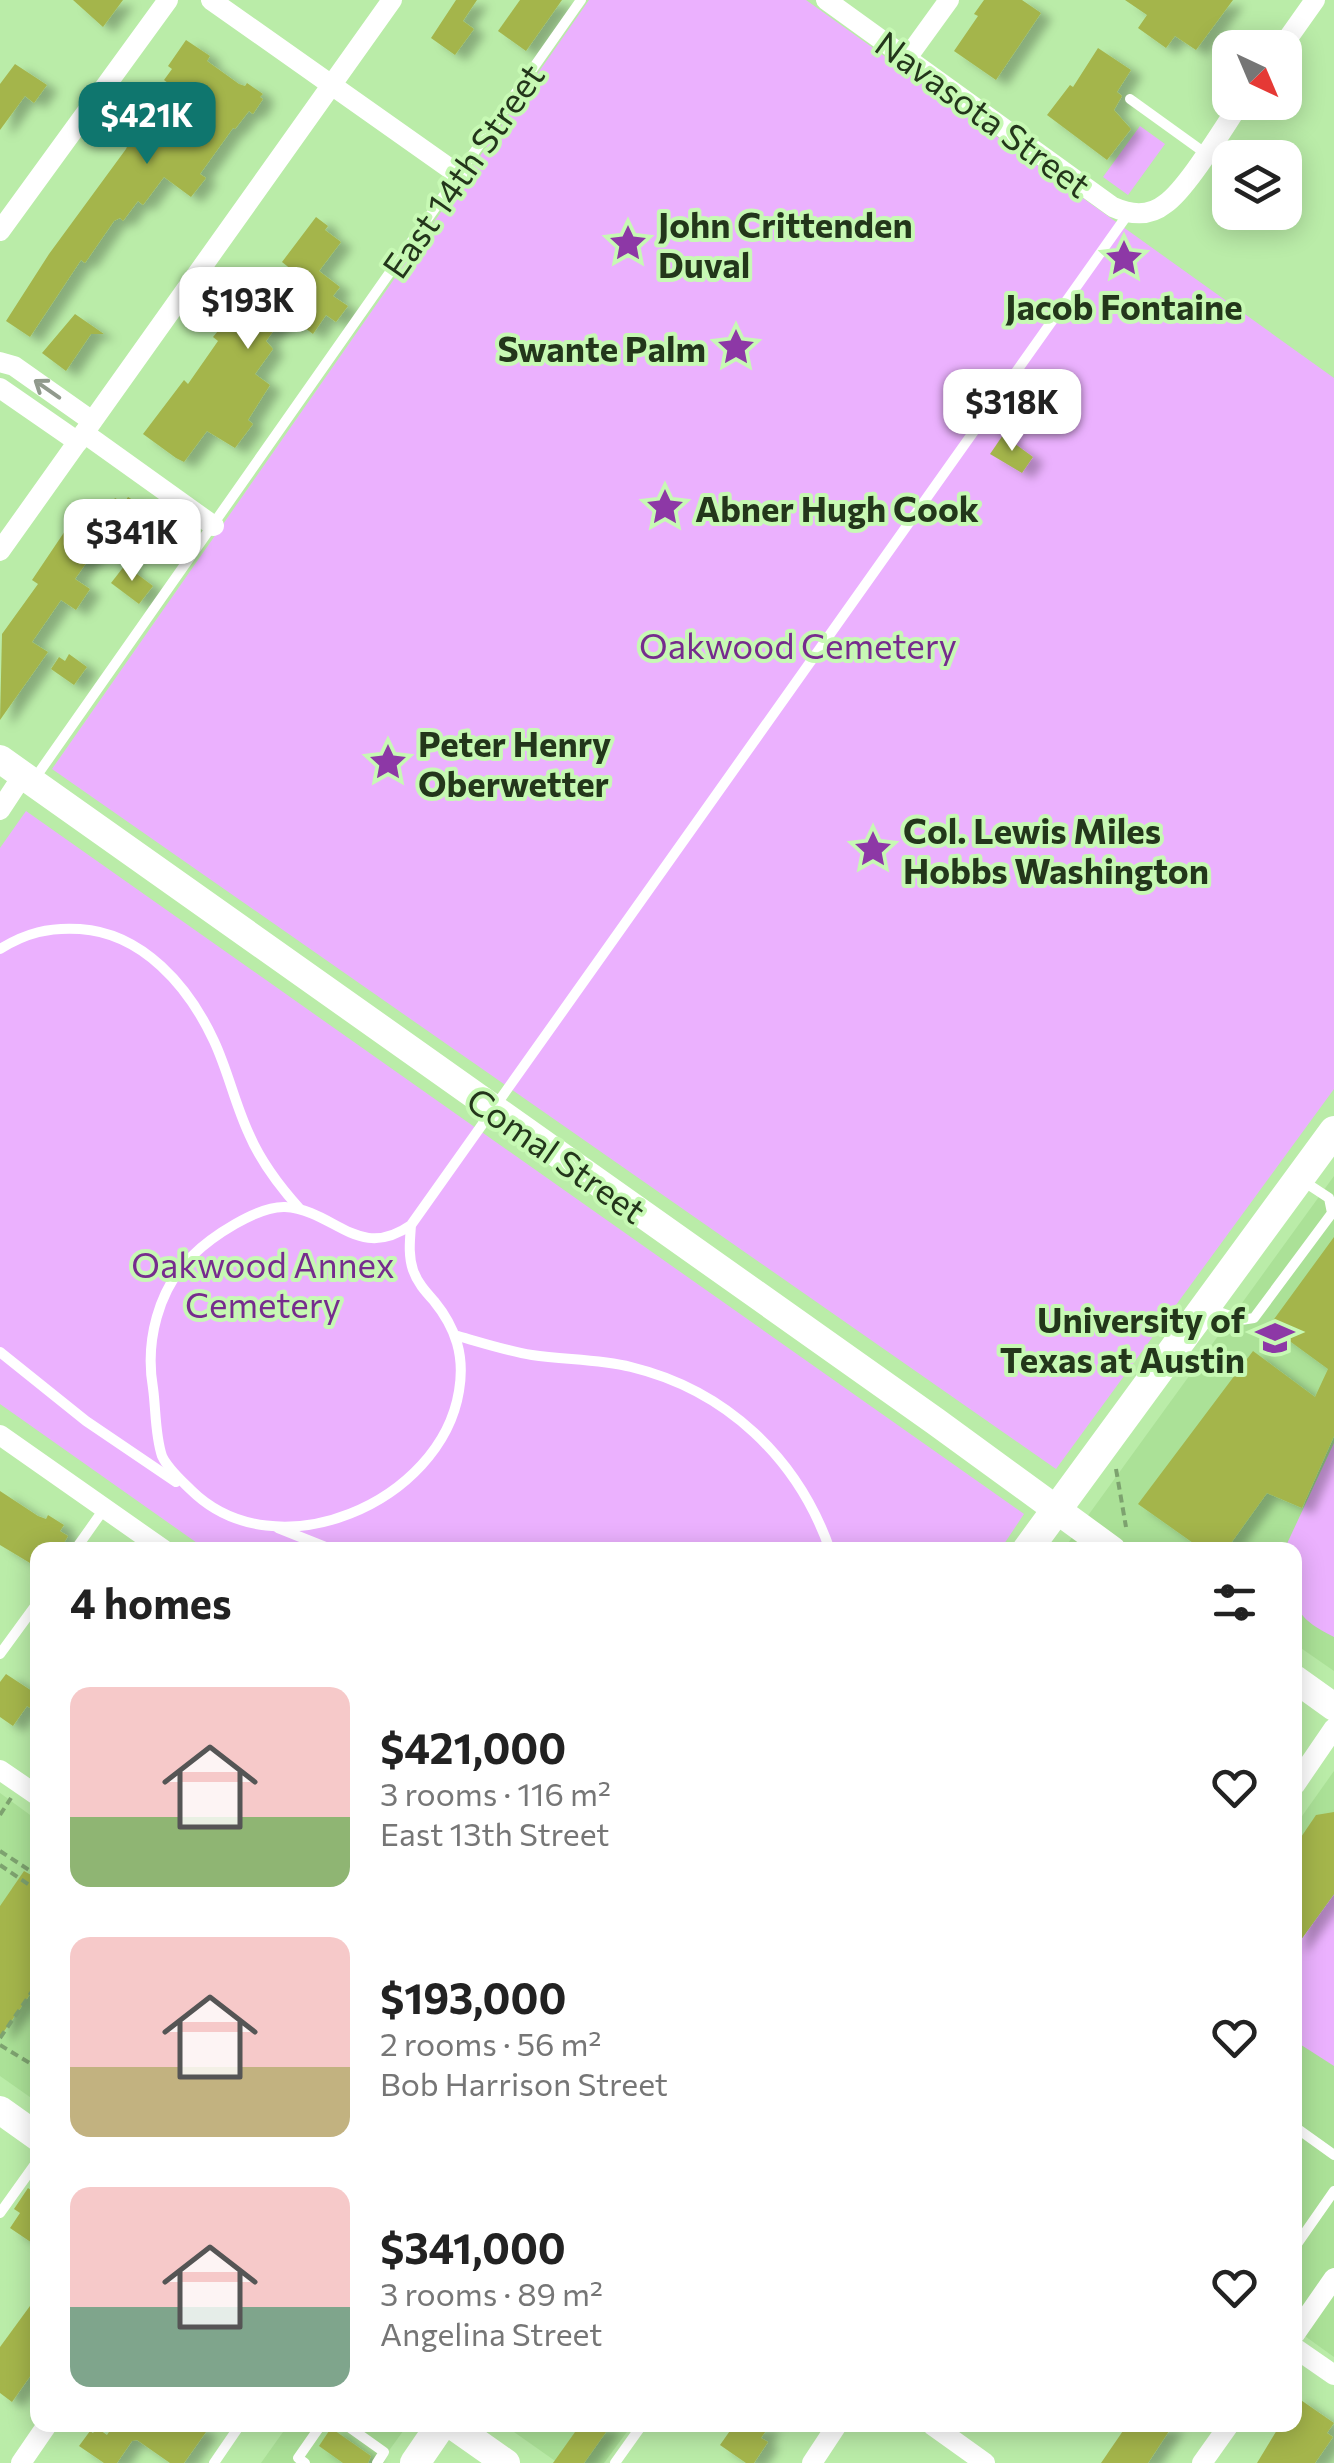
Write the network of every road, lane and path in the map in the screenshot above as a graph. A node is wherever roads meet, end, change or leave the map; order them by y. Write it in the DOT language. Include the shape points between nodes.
graph roads {
  1 [pos="168,0"];
  2 [pos="210,0"];
  3 [pos="392,0"];
  4 [pos="581,0"];
  5 [pos="826,0"];
  6 [pos="949,0"];
  7 [pos="1315,0"];
  8 [pos="1294,30"];
  9 [pos="907,58"];
  10 [pos="331,86"];
  11 [pos="1130,99"];
  12 [pos="1228,120"];
  13 [pos="1205,153"];
  14 [pos="459,175"];
  15 [pos="1137,214"];
  16 [pos="0,232"];
  17 [pos="0,362"];
  18 [pos="0,388"];
  19 [pos="85,432"];
  20 [pos="214,526"];
  21 [pos="0,552"];
  22 [pos="18,772"];
  23 [pos="0,810"];
  24 [pos="0,949"];
  25 [pos="494,1109"];
  26 [pos="1334,1132"];
  27 [pos="1299,1179"];
  28 [pos="301,1210"];
  29 [pos="411,1224"];
  30 [pos="1204,1306"];
  31 [pos="458,1336"];
  32 [pos="0,1352"];
  33 [pos="1225,1355"];
  34 [pos="1234,1357"];
  35 [pos="0,1435"];
  36 [pos="1116,1469"];
  37 [pos="198,1497"];
  38 [pos="105,1508"];
  39 [pos="1054,1509"];
  40 [pos="270,1525"];
  41 [pos="1119,1539"];
  42 [pos="81,1542"];
  43 [pos="153,1542"];
  44 [pos="312,1542"];
  45 [pos="827,1542"];
  46 [pos="1032,1542"];
  47 [pos="30,1613"];
  48 [pos="0,1654"];
  49 [pos="1302,1684"];
  50 [pos="1334,1706"];
  51 [pos="1334,1728"];
  52 [pos="0,1770"];
  53 [pos="1302,1775"];
  54 [pos="30,1791"];
  55 [pos="11,1798"];
  56 [pos="0,1814"];
  57 [pos="0,1851"];
  58 [pos="0,1866"];
  59 [pos="30,1871"];
  60 [pos="30,1885"];
  61 [pos="30,1995"];
  62 [pos="0,2038"];
  63 [pos="0,2046"];
  64 [pos="30,2064"];
  65 [pos="0,2110"];
  66 [pos="30,2131"];
  67 [pos="1302,2133"];
  68 [pos="1334,2155"];
  69 [pos="30,2171"];
  70 [pos="1334,2191"];
  71 [pos="0,2213"];
  72 [pos="1302,2236"];
  73 [pos="1334,2278"];
  74 [pos="1302,2324"];
  75 [pos="1302,2353"];
  76 [pos="1334,2375"];
  77 [pos="42,2432"];
  78 [pos="235,2432"];
  79 [pos="317,2432"];
  80 [pos="356,2432"];
  81 [pos="436,2432"];
  82 [pos="462,2432"];
  83 [pos="637,2432"];
  84 [pos="833,2432"];
  85 [pos="942,2432"];
  86 [pos="1225,2432"];
  87 [pos="20,2463"];
  88 [pos="214,2463"];
  89 [pos="305,2463"];
  90 [pos="377,2463"];
  91 [pos="415,2463"];
  92 [pos="506,2463"];
  93 [pos="615,2463"];
  94 [pos="812,2463"];
  95 [pos="985,2463"];
  96 [pos="1202,2463"];
  1 -- 16 [label="street"];
  2 -- 10 [label="street"];
  3 -- 10 [label="street"];
  4 -- 14 [label="lane, East 14th Street"];
  5 -- 9 [label="street, Navasota Street"];
  6 -- 9 [label="street"];
  7 -- 8 [label="street"];
  9 -- 15 [label="street, Navasota Street" via="1114,207"];
  10 -- 14 [label="street"];
  10 -- 19 [label="street"];
  11 -- 13 [label="lane"];
  12 -- 13 [label="street"];
  13 -- 15 [label="street" via="1165,204"];
  14 -- 20 [label="lane, East 14th Street"];
  15 -- 25 [label="lane"];
  19 -- 17 [label="street, one-way" via="14,366"];
  18 -- 19 [label="street"];
  19 -- 20 [label="street"];
  19 -- 21 [label="street"];
  20 -- 22 [label="lane, East 14th Street"];
  22 -- 23 [label="street, East 14th Street"];
  22 -- 25 [label="street, Comal Street"];
  24 -- 28 [label="lane" via="41,930 98,930 149,956 192,1003 214,1041 250,1138"];
  25 -- 29 [label="lane"];
  25 -- 39 [label="street, Comal Street"];
  26 -- 27 [label="main road"];
  27 -- 30 [label="main road"];
  27 -- 30 [label="lane" via="1329,1198 1332,1213 1254,1318"];
  28 -- 29 [label="lane" via="375,1239 394,1237"];
  28 -- 37 [label="lane" via="281,1206 212,1240 177,1273 158,1310 150,1374 162,1455"];
  29 -- 31 [label="lane" via="413,1271"];
  30 -- 39 [label="main road"];
  31 -- 40 [label="lane" via="459,1392 429,1459 386,1496 360,1508 310,1526"];
  31 -- 45 [label="lane" via="536,1356 632,1367 716,1400 794,1475"];
  32 -- 37 [label="lane"];
  33 -- 34 [label="path"];
  35 -- 38 [label="street"];
  36 -- 41 [label="path"];
  37 -- 40 [label="lane" via="235,1517"];
  38 -- 42 [label="lane"];
  38 -- 43 [label="street"];
  39 -- 41 [label="street, Comal Street"];
  39 -- 46 [label="main road"];
  40 -- 44 [label="lane"];
  47 -- 48 [label="lane"];
  49 -- 50 [label="street"];
  51 -- 53 [label="street"];
  52 -- 54 [label="street"];
  55 -- 56 [label="path"];
  57 -- 59 [label="path"];
  58 -- 60 [label="path"];
  61 -- 62 [label="path"];
  63 -- 64 [label="path"];
  65 -- 66 [label="street"];
  67 -- 68 [label="lane"];
  69 -- 71 [label="lane"];
  70 -- 72 [label="lane"];
  73 -- 74 [label="street"];
  75 -- 76 [label="street"];
  77 -- 87 [label="street"];
  78 -- 88 [label="lane"];
  79 -- 89 [label="lane" via="298,2458"];
  80 -- 90 [label="lane" via="384,2452"];
  81 -- 91 [label="main road"];
  82 -- 92 [label="street"];
  83 -- 93 [label="lane"];
  84 -- 94 [label="street"];
  85 -- 95 [label="street"];
  86 -- 96 [label="street"];
}
